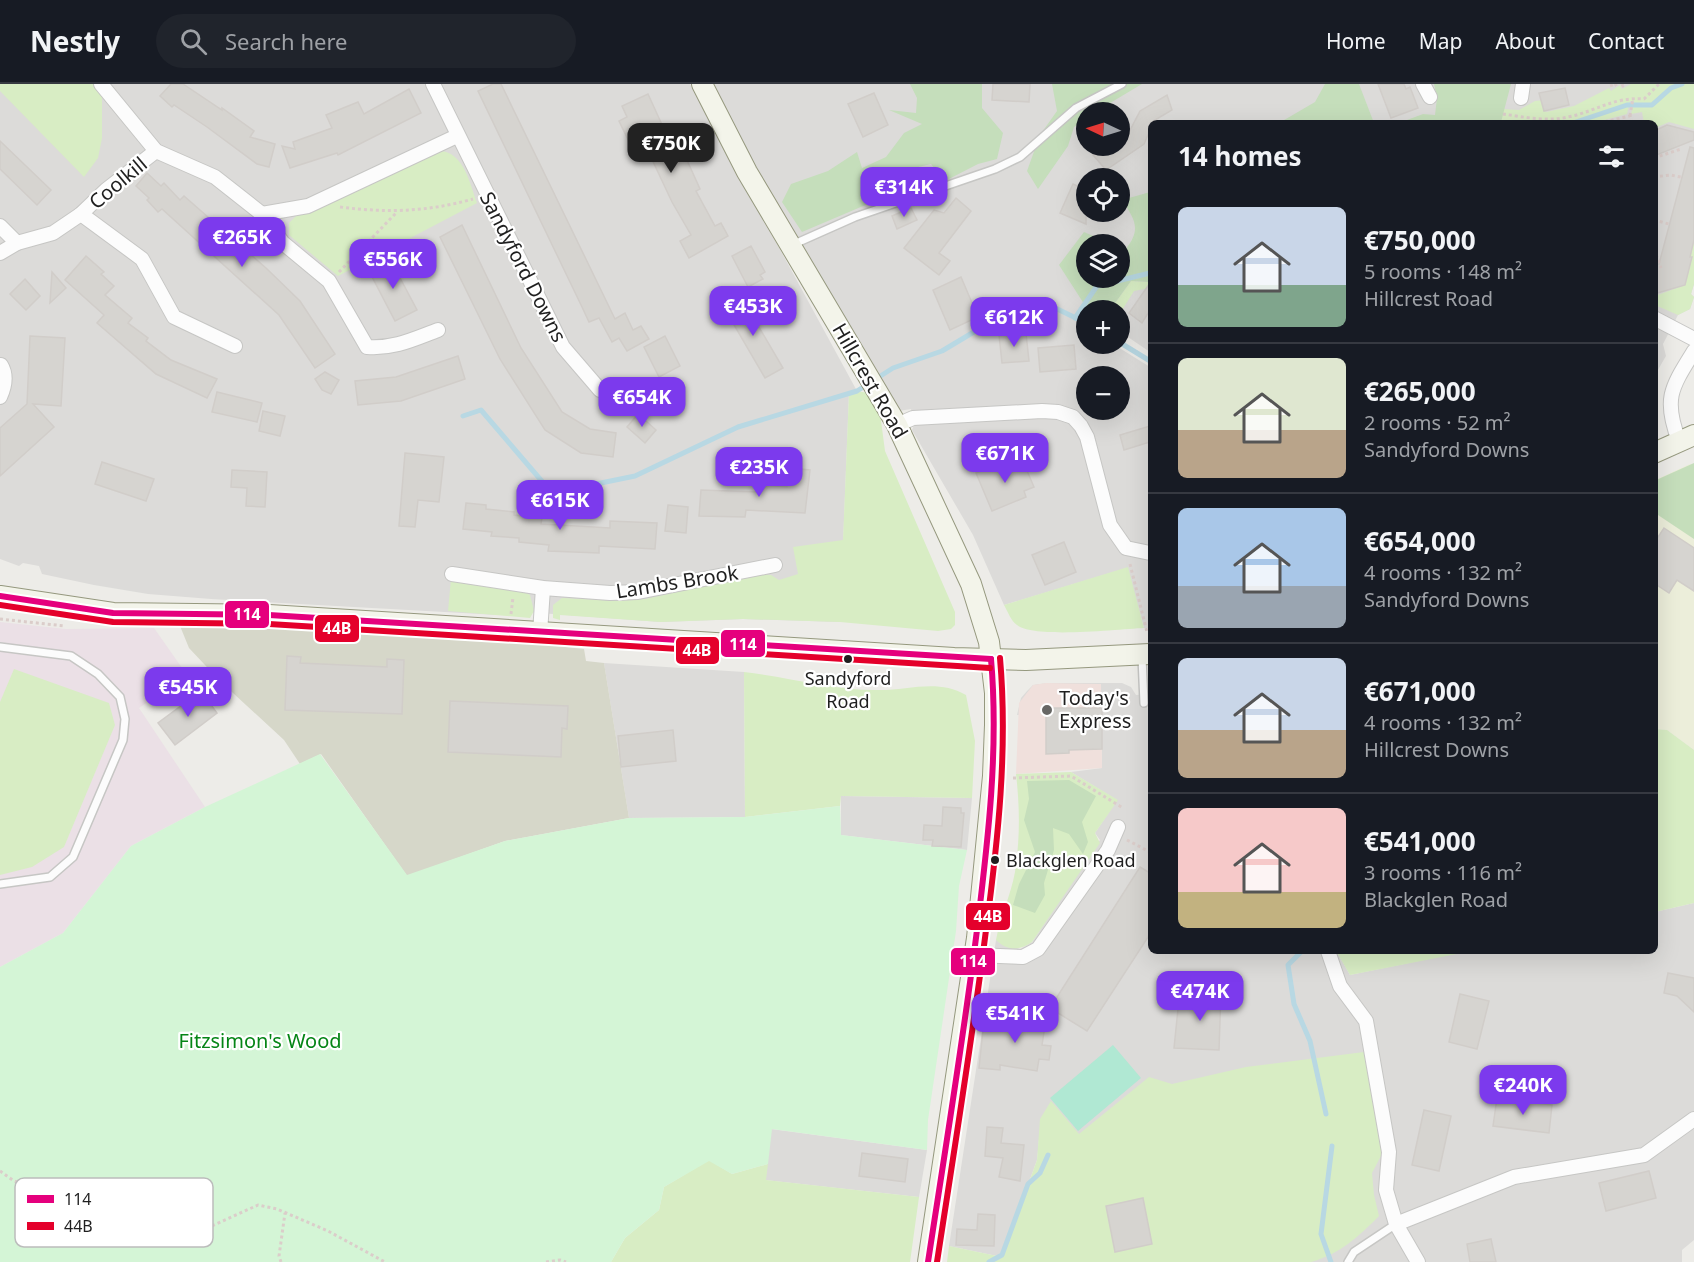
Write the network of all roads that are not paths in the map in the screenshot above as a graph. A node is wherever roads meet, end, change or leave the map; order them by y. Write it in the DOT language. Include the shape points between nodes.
graph roads {
  1 [pos="100,84"];
  2 [pos="433,84"];
  3 [pos="702,84"];
  4 [pos="1122,84"];
  5 [pos="1423,84"];
  6 [pos="1523,84"];
  7 [pos="1430,97"];
  8 [pos="1521,98"];
  9 [pos="457,136"];
  10 [pos="156,151"];
  11 [pos="81,214"];
  12 [pos="262,214"];
  13 [pos="0,226"];
  14 [pos="17,243"];
  15 [pos="790,246"];
  16 [pos="0,253"];
  17 [pos="1658,320"];
  18 [pos="438,330"];
  19 [pos="1694,339"];
  20 [pos="235,346"];
  21 [pos="1694,351"];
  22 [pos="1,364"];
  23 [pos="600,390"];
  24 [pos="0,397"];
  25 [pos="897,425"];
  26 [pos="1687,438"];
  27 [pos="1658,451"];
  28 [pos="1148,553"];
  29 [pos="775,566"];
  30 [pos="452,574"];
  31 [pos="543,588"];
  32 [pos="0,596"];
  33 [pos="540,633"];
  34 [pos="0,647"];
  35 [pos="1146,655"];
  36 [pos="991,659"];
  37 [pos="1144,703"];
  38 [pos="1117,830"];
  39 [pos="0,884"];
  40 [pos="1329,954"];
  41 [pos="975,955"];
  42 [pos="1694,1119"];
  43 [pos="1396,1224"];
  44 [pos="928,1262"];
  45 [pos="1348,1262"];
  46 [pos="1418,1262"];
  1 -- 10 [label="street"];
  2 -- 9 [label="street, Sandyford Downs"];
  3 -- 15 [label="street, Hillcrest Road"];
  4 -- 15 [label="lane" via="1076,108 1020,157"];
  5 -- 7 [label="street"];
  6 -- 8 [label="street"];
  9 -- 12 [label="street" via="323,200"];
  9 -- 23 [label="street, Sandyford Downs" via="563,347"];
  10 -- 11 [label="street, Coolkill"];
  10 -- 12 [label="street" via="215,177"];
  11 -- 14 [label="street, Coolkill" via="53,233"];
  11 -- 20 [label="street, Coolkill" via="142,259 174,317"];
  12 -- 18 [label="street" via="283,243 328,281 367,346 402,344"];
  13 -- 14 [label="street"];
  14 -- 16 [label="street, Coolkill"];
  15 -- 25 [label="street, Hillcrest Road"];
  17 -- 19 [label="street"];
  21 -- 26 [label="street" via="1670,396 1671,416"];
  22 -- 24 [label="street" via="5,372"];
  25 -- 28 [label="street" via="913,418 1042,411 1073,417 1087,437 1110,525 1126,548"];
  25 -- 36 [label="street, Hillcrest Road" via="970,584 985,624"];
  26 -- 27 [label="street"];
  29 -- 31 [label="street, Lambs Brook" via="638,592"];
  30 -- 31 [label="street, Lambs Brook"];
  31 -- 33 [label="street"];
  32 -- 33 [label="street" via="114,613 269,615"];
  33 -- 36 [label="street"];
  34 -- 39 [label="lane" via="71,656 98,674 120,697 125,719 123,740 73,857 50,877"];
  35 -- 36 [label="street"];
  35 -- 37 [label="lane"];
  36 -- 41 [label="street" via="995,693 993,776"];
  38 -- 41 [label="street" via="1108,850 1038,949 1023,957"];
  40 -- 43 [label="street" via="1340,986 1366,1021 1389,1152 1386,1190"];
  41 -- 44 [label="street"];
  42 -- 43 [label="street" via="1644,1155 1514,1177"];
  43 -- 45 [label="lane" via="1354,1252"];
  43 -- 46 [label="street"];
}
